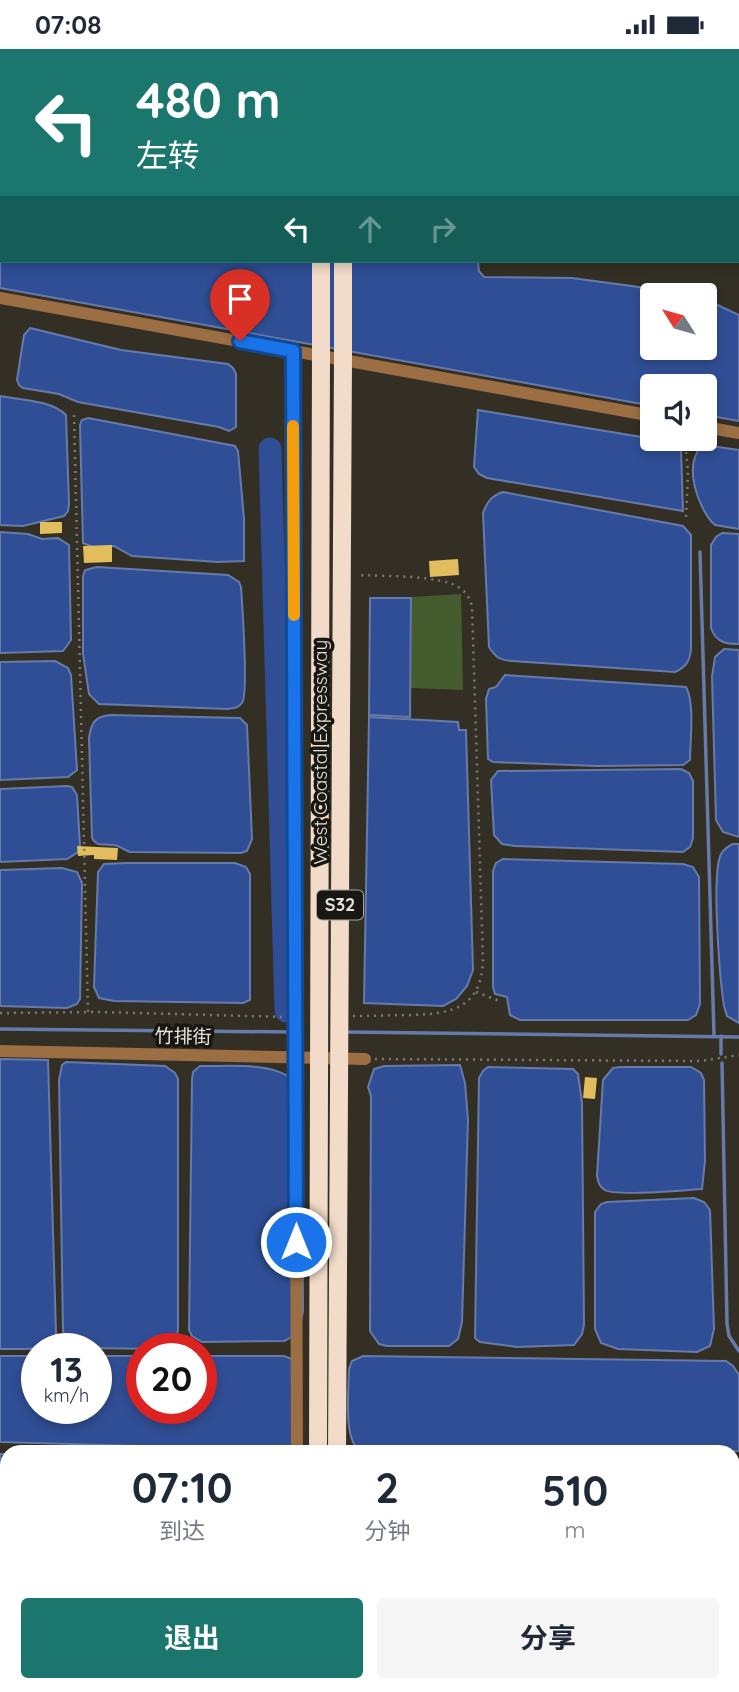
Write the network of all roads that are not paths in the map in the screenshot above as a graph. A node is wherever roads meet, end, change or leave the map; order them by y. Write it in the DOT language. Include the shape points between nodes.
graph roads {
  1 [pos="321,263"];
  2 [pos="343,263"];
  3 [pos="0,298"];
  4 [pos="293,351"];
  5 [pos="640,414"];
  6 [pos="717,428"];
  7 [pos="739,433"];
  8 [pos="0,1051"];
  9 [pos="296,1057"];
  10 [pos="365,1059"];
  11 [pos="297,1445"];
  12 [pos="318,1445"];
  13 [pos="337,1445"];
  1 -- 12 [label="highway, West Coastal Expressway / S32, bridge"];
  2 -- 13 [label="highway, West Coastal Expressway / S32, bridge"];
  3 -- 4 [label="street"];
  4 -- 5 [label="street"];
  4 -- 9 [label="street"];
  6 -- 7 [label="street"];
  8 -- 9 [label="street, 竹排街"];
  9 -- 10 [label="street, 竹排街"];
  9 -- 11 [label="street"];
}
